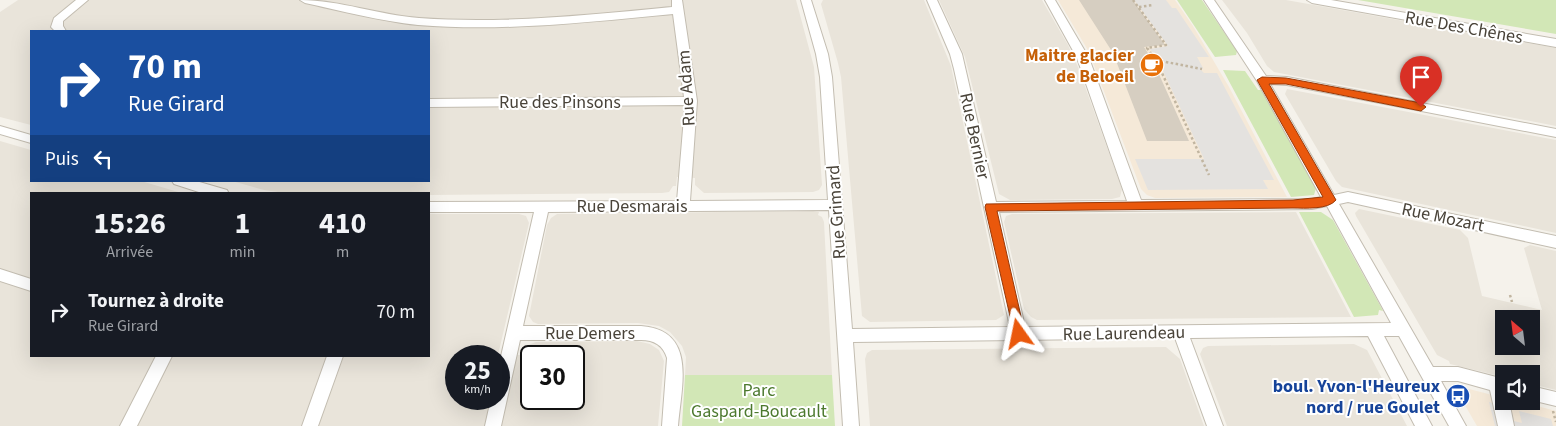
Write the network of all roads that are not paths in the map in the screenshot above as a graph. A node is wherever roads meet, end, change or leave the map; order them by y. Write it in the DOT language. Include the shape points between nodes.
graph roads {
  1 [pos="83,0"];
  2 [pos="305,0"];
  3 [pos="806,0"];
  4 [pos="932,0"];
  5 [pos="1050,0"];
  6 [pos="1209,0"];
  7 [pos="1312,0"];
  8 [pos="677,5"];
  9 [pos="60,30"];
  10 [pos="1556,43"];
  11 [pos="1262,80"];
  12 [pos="690,101"];
  13 [pos="430,103"];
  14 [pos="0,130"];
  15 [pos="1556,133"];
  16 [pos="30,139"];
  17 [pos="182,182"];
  18 [pos="215,192"];
  19 [pos="1330,200"];
  20 [pos="835,204"];
  21 [pos="683,205"];
  22 [pos="542,206"];
  23 [pos="1136,206"];
  24 [pos="430,207"];
  25 [pos="990,207"];
  26 [pos="1556,242"];
  27 [pos="0,275"];
  28 [pos="30,285"];
  29 [pos="1372,329"];
  30 [pos="1403,329"];
  31 [pos="1180,332"];
  32 [pos="514,333"];
  33 [pos="1019,334"];
  34 [pos="844,336"];
  35 [pos="163,357"];
  36 [pos="335,357"];
  37 [pos="1428,374"];
  38 [pos="1495,383"];
  39 [pos="1540,397"];
  40 [pos="1554,404"];
  41 [pos="1504,410"];
  42 [pos="128,426"];
  43 [pos="310,426"];
  44 [pos="494,426"];
  45 [pos="670,426"];
  46 [pos="851,426"];
  47 [pos="1215,426"];
  48 [pos="1424,426"];
  49 [pos="1458,426"];
  50 [pos="1506,426"];
  1 -- 9 [label="street" via="60,18 56,25"];
  2 -- 8 [label="street" via="434,22 563,21"];
  3 -- 20 [label="street, Rue Grimard" via="824,67"];
  4 -- 25 [label="street, Rue Bernier" via="958,62"];
  5 -- 23 [label="street" via="1083,58"];
  6 -- 11 [label="street"];
  7 -- 10 [label="street, Rue Des Chênes"];
  8 -- 12 [label="street, Rue Adam"];
  11 -- 15 [label="street" via="1286,81"];
  11 -- 19 [label="street"];
  12 -- 13 [label="street, Rue des Pinsons"];
  12 -- 21 [label="street, Rue Adam"];
  14 -- 16 [label="street"];
  17 -- 18 [label="street"];
  19 -- 23 [label="street, Rue Mozart" via="1312,204"];
  19 -- 26 [label="street, Rue Mozart" via="1348,197"];
  19 -- 30 [label="street"];
  20 -- 21 [label="street, Rue Desmarais"];
  20 -- 34 [label="street, Rue Grimard"];
  21 -- 22 [label="street, Rue Desmarais"];
  22 -- 24 [label="street, Rue Desmarais"];
  22 -- 32 [label="street"];
  23 -- 25 [label="street, Rue Mozart"];
  25 -- 33 [label="street, Rue Bernier"];
  27 -- 28 [label="street"];
  29 -- 30 [label="street, Rue Laurendeau"];
  29 -- 31 [label="street, Rue Laurendeau"];
  29 -- 48 [label="street"];
  30 -- 37 [label="street"];
  31 -- 33 [label="street, Rue Laurendeau"];
  31 -- 47 [label="street"];
  32 -- 44 [label="street"];
  32 -- 45 [label="street, Rue Demers" via="648,333 663,338 675,358"];
  33 -- 34 [label="street, Rue Laurendeau"];
  34 -- 46 [label="street, Rue Grimard"];
  35 -- 42 [label="street"];
  36 -- 43 [label="street"];
  37 -- 38 [label="street" via="1458,374"];
  37 -- 49 [label="street"];
  39 -- 40 [label="street"];
  41 -- 50 [label="street"];
}
